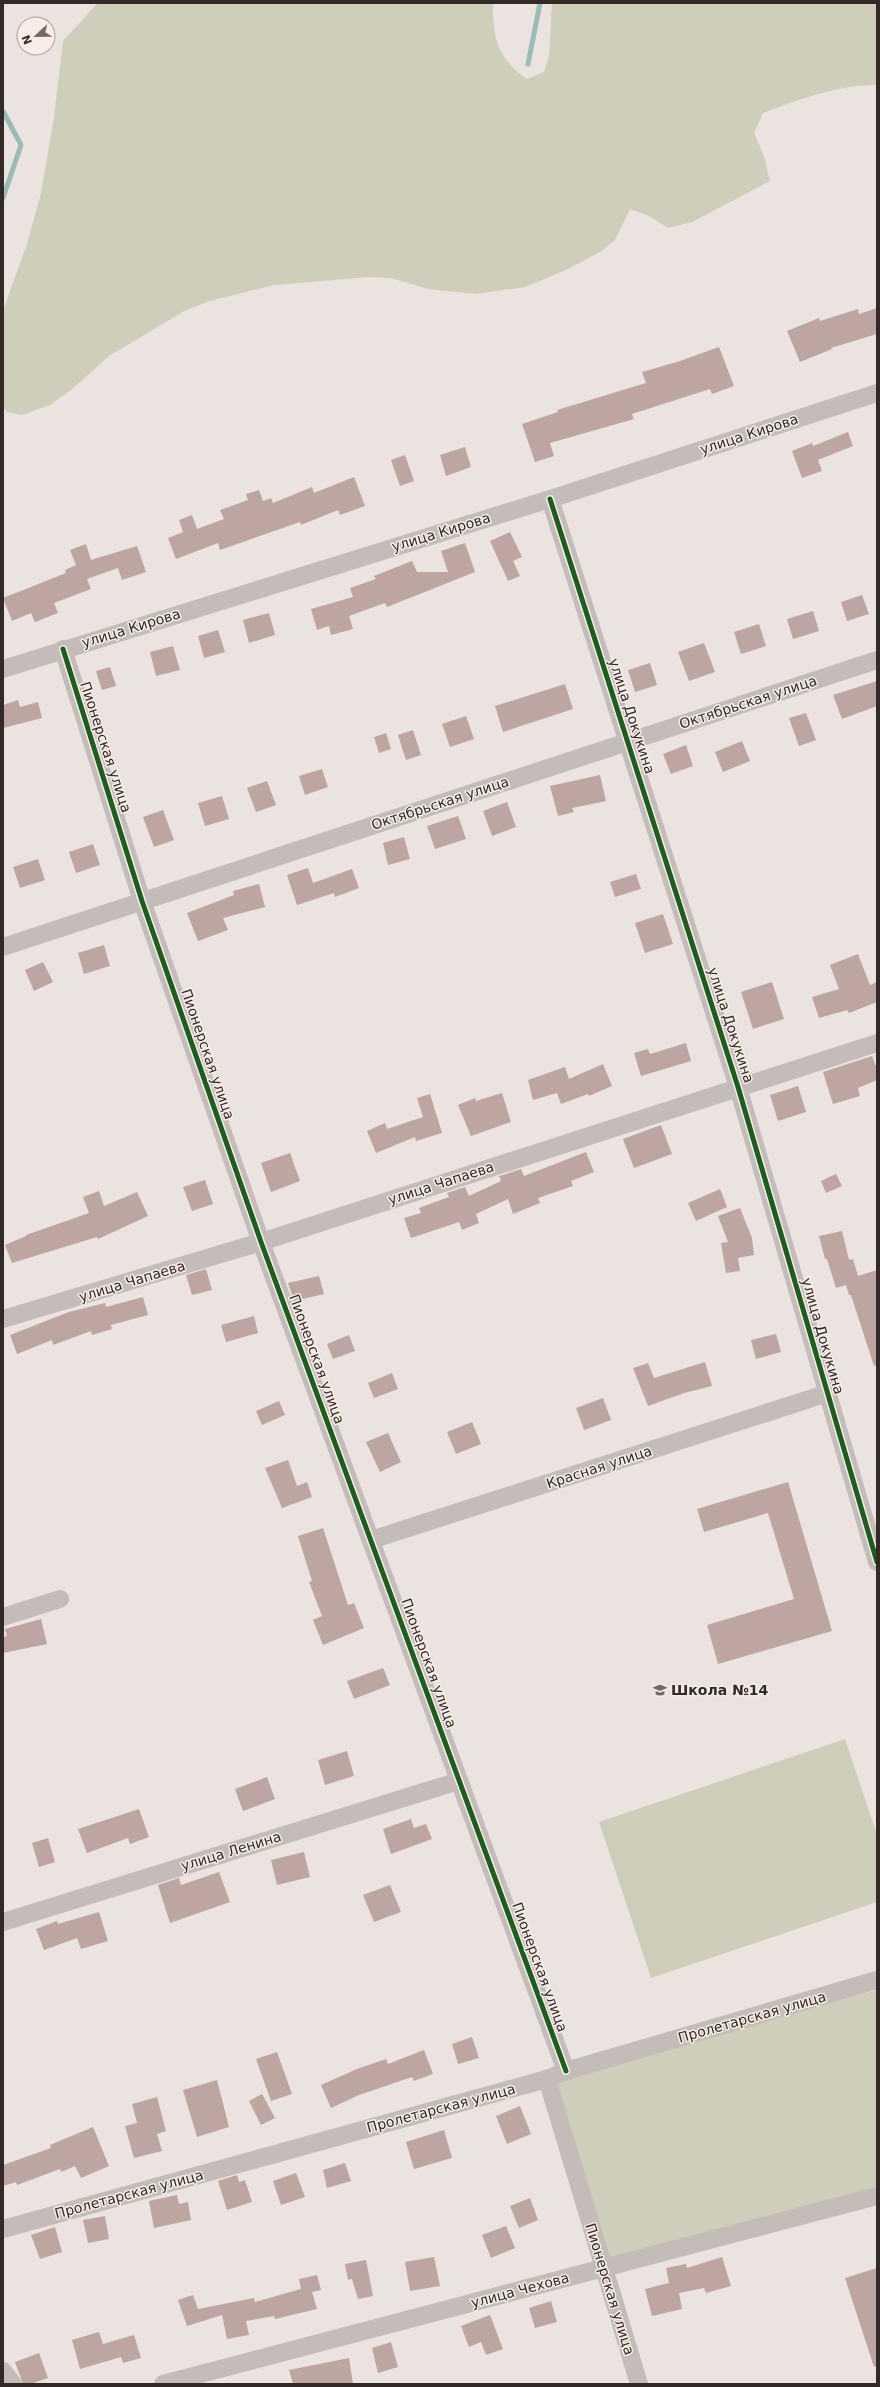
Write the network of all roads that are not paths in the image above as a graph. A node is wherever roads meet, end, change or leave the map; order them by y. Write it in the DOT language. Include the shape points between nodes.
graph roads {
  1 [pos="877,393"];
  2 [pos="550,499"];
  3 [pos="62,649"];
  4 [pos="877,660"];
  5 [pos="3,669"];
  6 [pos="628,742"];
  7 [pos="142,901"];
  8 [pos="3,947"];
  9 [pos="877,1043"];
  10 [pos="738,1086"];
  11 [pos="261,1242"];
  12 [pos="3,1319"];
  13 [pos="828,1393"];
  14 [pos="371,1540"];
  15 [pos="877,1562"];
  16 [pos="60,1599"];
  17 [pos="3,1617"];
  18 [pos="459,1781"];
  19 [pos="3,1922"];
  20 [pos="877,1980"];
  21 [pos="566,2071"];
  22 [pos="547,2079"];
  23 [pos="877,2196"];
  24 [pos="3,2229"];
  25 [pos="604,2268"];
  26 [pos="3,2370"];
  27 [pos="13,2384"];
  28 [pos="163,2384"];
  29 [pos="639,2384"];
  1 -- 2 [label="street, улица Кирова"];
  2 -- 3 [label="street, улица Кирова"];
  2 -- 6 [label="street, улица Докукина"];
  3 -- 5 [label="street, улица Кирова"];
  3 -- 7 [label="street, Пионерская улица"];
  4 -- 6 [label="street, Октябрьская улица"];
  6 -- 7 [label="street, Октябрьская улица"];
  6 -- 10 [label="street, улица Докукина"];
  7 -- 8 [label="street, Октябрьская улица"];
  7 -- 11 [label="street, Пионерская улица"];
  9 -- 10 [label="street, улица Чапаева"];
  10 -- 11 [label="street, улица Чапаева"];
  10 -- 13 [label="street, улица Докукина"];
  11 -- 12 [label="street, улица Чапаева"];
  11 -- 14 [label="street, Пионерская улица"];
  13 -- 14 [label="street, Красная улица"];
  13 -- 15 [label="street, улица Докукина"];
  14 -- 18 [label="street, Пионерская улица"];
  16 -- 17 [label="street"];
  18 -- 19 [label="street, улица Ленина"];
  18 -- 21 [label="street, Пионерская улица"];
  20 -- 21 [label="street, Пролетарская улица"];
  21 -- 22 [label="street, Пролетарская улица"];
  22 -- 24 [label="street, Пролетарская улица"];
  22 -- 25 [label="street, Пионерская улица"];
  23 -- 25 [label="street, улица Чехова"];
  25 -- 28 [label="street, улица Чехова"];
  25 -- 29 [label="street, Пионерская улица"];
  26 -- 27 [label="street"];
}
